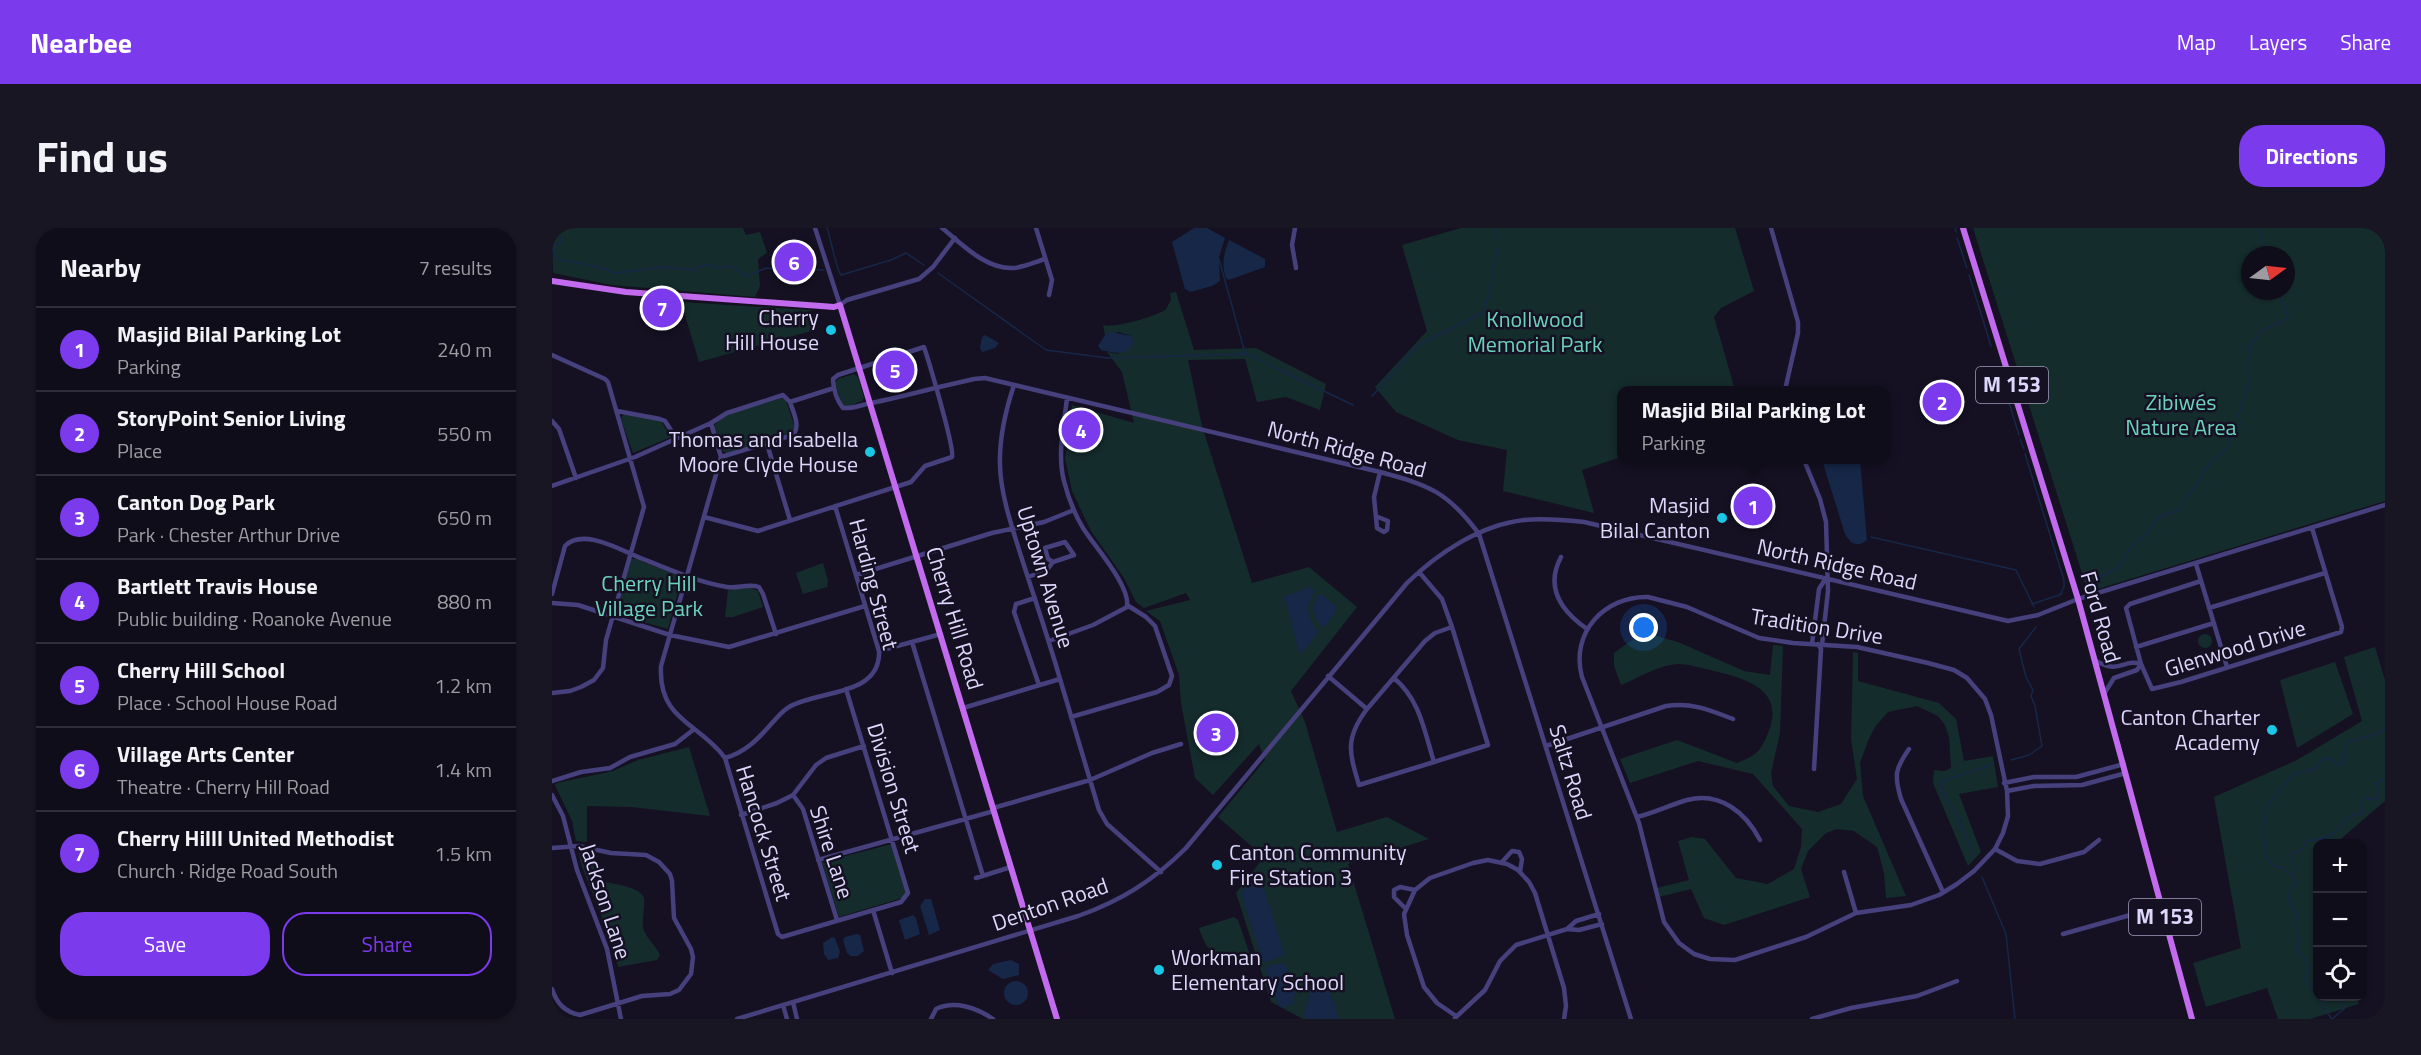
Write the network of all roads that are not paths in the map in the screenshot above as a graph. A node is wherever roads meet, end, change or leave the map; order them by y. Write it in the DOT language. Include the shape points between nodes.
graph roads {
  1 [pos="815,228"];
  2 [pos="942,228"];
  3 [pos="1036,228"];
  4 [pos="1295,228"];
  5 [pos="1771,228"];
  6 [pos="1963,228"];
  7 [pos="955,238"];
  8 [pos="1045,259"];
  9 [pos="1296,268"];
  10 [pos="552,281"];
  11 [pos="1049,295"];
  12 [pos="840,305"];
  13 [pos="552,355"];
  14 [pos="860,367"];
  15 [pos="1014,385"];
  16 [pos="1786,386"];
  17 [pos="834,388"];
  18 [pos="935,388"];
  19 [pos="1067,398"];
  20 [pos="790,402"];
  21 [pos="872,403"];
  22 [pos="617,411"];
  23 [pos="552,422"];
  24 [pos="711,423"];
  25 [pos="676,438"];
  26 [pos="767,444"];
  27 [pos="630,458"];
  28 [pos="721,458"];
  29 [pos="1806,464"];
  30 [pos="1380,472"];
  31 [pos="576,478"];
  32 [pos="552,486"];
  33 [pos="896,487"];
  34 [pos="2385,505"];
  35 [pos="835,506"];
  36 [pos="1074,510"];
  37 [pos="704,517"];
  38 [pos="1377,517"];
  39 [pos="790,520"];
  40 [pos="2312,528"];
  41 [pos="1013,530"];
  42 [pos="1479,534"];
  43 [pos="630,554"];
  44 [pos="918,556"];
  45 [pos="1561,557"];
  46 [pos="1053,562"];
  47 [pos="2196,564"];
  48 [pos="1419,572"];
  49 [pos="2325,573"];
  50 [pos="856,575"];
  51 [pos="687,576"];
  52 [pos="1028,577"];
  53 [pos="1826,578"];
  54 [pos="2201,581"];
  55 [pos="552,594"];
  56 [pos="1035,598"];
  57 [pos="2078,599"];
  58 [pos="552,603"];
  59 [pos="1127,605"];
  60 [pos="865,606"];
  61 [pos="2209,608"];
  62 [pos="613,616"];
  63 [pos="2214,623"];
  64 [pos="1452,627"];
  65 [pos="1587,629"];
  66 [pos="776,634"];
  67 [pos="941,634"];
  68 [pos="670,635"];
  69 [pos="1050,641"];
  70 [pos="912,642"];
  71 [pos="1818,644"];
  72 [pos="2136,647"];
  73 [pos="879,651"];
  74 [pos="2096,661"];
  75 [pos="2141,664"];
  76 [pos="2227,667"];
  77 [pos="1328,676"];
  78 [pos="1394,678"];
  79 [pos="1060,679"];
  80 [pos="1039,685"];
  81 [pos="846,689"];
  82 [pos="552,693"];
  83 [pos="2104,694"];
  84 [pos="963,708"];
  85 [pos="1367,709"];
  86 [pos="1071,717"];
  87 [pos="1733,719"];
  88 [pos="1602,729"];
  89 [pos="693,730"];
  90 [pos="1181,744"];
  91 [pos="864,746"];
  92 [pos="1546,746"];
  93 [pos="1909,749"];
  94 [pos="725,758"];
  95 [pos="1434,762"];
  96 [pos="2124,764"];
  97 [pos="1814,768"];
  98 [pos="2126,773"];
  99 [pos="1090,780"];
  100 [pos="552,781"];
  101 [pos="2004,783"];
  102 [pos="2007,791"];
  103 [pos="552,795"];
  104 [pos="793,795"];
  105 [pos="994,809"];
  106 [pos="741,815"];
  107 [pos="1637,817"];
  108 [pos="965,819"];
  109 [pos="1760,840"];
  110 [pos="2099,840"];
  111 [pos="894,841"];
  112 [pos="571,845"];
  113 [pos="552,848"];
  114 [pos="1995,849"];
  115 [pos="818,860"];
  116 [pos="1502,862"];
  117 [pos="1011,867"];
  118 [pos="1161,872"];
  119 [pos="1520,872"];
  120 [pos="1844,872"];
  121 [pos="983,876"];
  122 [pos="976,878"];
  123 [pos="1415,890"];
  124 [pos="1943,892"];
  125 [pos="907,897"];
  126 [pos="2161,901"];
  127 [pos="1405,909"];
  128 [pos="873,910"];
  129 [pos="2164,911"];
  130 [pos="1856,912"];
  131 [pos="1599,914"];
  132 [pos="2134,914"];
  133 [pos="837,920"];
  134 [pos="1602,924"];
  135 [pos="1567,929"];
  136 [pos="1030,930"];
  137 [pos="1548,934"];
  138 [pos="2063,934"];
  139 [pos="892,973"];
  140 [pos="1957,981"];
  141 [pos="552,989"];
  142 [pos="793,1002"];
  143 [pos="618,1005"];
  144 [pos="783,1005"];
  145 [pos="1455,1018"];
  146 [pos="621,1019"];
  147 [pos="737,1019"];
  148 [pos="788,1019"];
  149 [pos="797,1019"];
  150 [pos="931,1019"];
  151 [pos="993,1019"];
  152 [pos="1058,1019"];
  153 [pos="1564,1019"];
  154 [pos="1631,1019"];
  155 [pos="1812,1019"];
  156 [pos="2192,1019"];
  1 -- 12 [label="street, Cherry Hill Road"];
  2 -- 7 [label="street"];
  3 -- 8 [label="street"];
  4 -- 9 [label="street" via="1292,245"];
  5 -- 16 [label="street" via="1798,322"];
  6 -- 57 [label="main road, Ford Road / M 153"];
  7 -- 8 [label="street" via="1001,267 1018,267"];
  7 -- 12 [label="street" via="919,279"];
  8 -- 11 [label="street" via="1052,280"];
  10 -- 12 [label="main road" via="626,292"];
  12 -- 14 [label="main road, Cherry Hill Road"];
  13 -- 22 [label="street" via="605,379"];
  14 -- 17 [label="street" via="833,379"];
  14 -- 18 [label="street" via="924,347"];
  14 -- 21 [label="main road, Cherry Hill Road"];
  15 -- 18 [label="street, North Ridge Road" via="979,378"];
  15 -- 19 [label="street, North Ridge Road"];
  15 -- 41 [label="street, Uptown Avenue" via="1000,453 1002,488"];
  17 -- 20 [label="street"];
  17 -- 21 [label="street, North Ridge Road" via="843,408"];
  18 -- 21 [label="street, North Ridge Road"];
  18 -- 33 [label="street" via="953,456 926,466 912,482"];
  19 -- 30 [label="street, North Ridge Road"];
  19 -- 36 [label="street" via="1060,460"];
  20 -- 24 [label="street" via="783,395 727,413"];
  20 -- 26 [label="street" via="797,430 794,435"];
  21 -- 33 [label="main road, Cherry Hill Road"];
  22 -- 25 [label="street" via="665,421"];
  22 -- 27 [label="street"];
  23 -- 31 [label="street" via="559,429"];
  24 -- 25 [label="street"];
  24 -- 28 [label="street"];
  25 -- 27 [label="street"];
  26 -- 28 [label="street"];
  26 -- 39 [label="street"];
  27 -- 31 [label="street"];
  27 -- 43 [label="street" via="644,507"];
  28 -- 37 [label="street, Hancock Street"];
  29 -- 53 [label="street" via="1826,522"];
  30 -- 38 [label="street" via="1374,497"];
  30 -- 42 [label="street, North Ridge Road" via="1420,483 1445,496"];
  31 -- 32 [label="street"];
  33 -- 35 [label="street"];
  33 -- 44 [label="main road, Cherry Hill Road"];
  34 -- 40 [label="street, North Ridge Road"];
  35 -- 39 [label="street"];
  35 -- 50 [label="street, Harding Street"];
  36 -- 41 [label="street"];
  36 -- 59 [label="street" via="1120,584"];
  37 -- 39 [label="street" via="753,531"];
  37 -- 51 [label="street, Hancock Street"];
  40 -- 47 [label="street, North Ridge Road"];
  40 -- 49 [label="street"];
  41 -- 44 [label="street"];
  41 -- 52 [label="street, Uptown Avenue"];
  42 -- 48 [label="street, Denton Road" via="1445,551"];
  42 -- 53 [label="street, North Ridge Road" via="1524,520 1584,522"];
  42 -- 92 [label="street, Saltz Road"];
  43 -- 51 [label="street"];
  43 -- 55 [label="street" via="587,538 568,543"];
  43 -- 62 [label="street"];
  44 -- 50 [label="street"];
  44 -- 67 [label="main road, Cherry Hill Road"];
  45 -- 65 [label="street" via="1553,578 1556,590 1567,612"];
  46 -- 46 [label="street" via="1074,555 1065,542 1045,548"];
  46 -- 52 [label="street" via="1047,570"];
  47 -- 54 [label="street"];
  47 -- 57 [label="street, North Ridge Road"];
  48 -- 64 [label="street" via="1442,598"];
  48 -- 77 [label="street, Denton Road" via="1387,604"];
  49 -- 61 [label="street"];
  49 -- 76 [label="street, Glenwood Drive" via="2342,627 2339,633"];
  50 -- 60 [label="street, Harding Street"];
  51 -- 66 [label="street" via="732,588 759,587"];
  51 -- 68 [label="street, Hancock Street"];
  52 -- 56 [label="street, Uptown Avenue"];
  53 -- 57 [label="street, North Ridge Road" via="2008,621 2038,615"];
  53 -- 71 [label="street" via="1828,591"];
  53 -- 71 [label="street" via="1819,589"];
  54 -- 61 [label="street"];
  54 -- 72 [label="street" via="2126,608"];
  56 -- 69 [label="street, Uptown Avenue"];
  56 -- 80 [label="street" via="1016,604 1014,612"];
  57 -- 74 [label="main road, Ford Road / M 153"];
  58 -- 62 [label="street" via="578,605"];
  59 -- 69 [label="street" via="1093,625"];
  59 -- 86 [label="street" via="1155,626 1172,676 1169,685"];
  60 -- 66 [label="street"];
  60 -- 73 [label="street, Harding Street"];
  61 -- 63 [label="street"];
  62 -- 68 [label="street"];
  62 -- 82 [label="street" via="600,674 581,687"];
  63 -- 72 [label="street"];
  63 -- 76 [label="street"];
  64 -- 78 [label="street" via="1425,641"];
  64 -- 95 [label="street" via="1488,745"];
  65 -- 71 [label="street, Tradition Drive" via="1599,613 1614,603 1648,597 1687,607 1759,638"];
  65 -- 88 [label="street" via="1580,665"];
  66 -- 68 [label="street" via="729,648"];
  67 -- 70 [label="street"];
  67 -- 84 [label="main road, Cherry Hill Road"];
  68 -- 89 [label="street, Hancock Street" via="661,666 662,690 673,711"];
  69 -- 79 [label="street, Uptown Avenue"];
  70 -- 73 [label="street"];
  70 -- 108 [label="street"];
  71 -- 97 [label="street" via="1821,649"];
  71 -- 101 [label="street, Tradition Drive" via="1857,646 1954,670 1967,678 1985,699 1991,715"];
  72 -- 75 [label="street"];
  73 -- 81 [label="street, Harding Street" via="875,671 863,683"];
  74 -- 75 [label="street" via="2111,668"];
  74 -- 83 [label="main road, Ford Road / M 153"];
  75 -- 76 [label="street, Glenwood Drive" via="2149,688 2155,689"];
  75 -- 83 [label="street" via="2137,670 2114,678"];
  77 -- 85 [label="street"];
  77 -- 118 [label="street, Denton Road" via="1186,848"];
  78 -- 85 [label="street"];
  78 -- 95 [label="street" via="1412,695"];
  79 -- 80 [label="street, Uptown Avenue"];
  79 -- 86 [label="street"];
  80 -- 84 [label="street, Uptown Avenue"];
  81 -- 91 [label="street, Division Street"];
  81 -- 94 [label="street, Harding Street" via="791,705 752,746"];
  83 -- 96 [label="main road, Ford Road / M 153"];
  84 -- 105 [label="main road, Cherry Hill Road"];
  85 -- 95 [label="street" via="1354,726 1350,745 1359,785"];
  86 -- 99 [label="street"];
  87 -- 88 [label="street" via="1694,704 1680,704"];
  88 -- 92 [label="street"];
  88 -- 107 [label="street"];
  89 -- 94 [label="street, Hancock Street"];
  89 -- 100 [label="street" via="675,744 630,757 610,768"];
  90 -- 99 [label="street"];
  91 -- 104 [label="street" via="820,762"];
  91 -- 111 [label="street, Division Street"];
  92 -- 131 [label="street, Saltz Road"];
  93 -- 124 [label="street" via="1897,766 1897,786"];
  94 -- 106 [label="street, Hancock Street"];
  96 -- 98 [label="main road, Ford Road / M 153"];
  96 -- 101 [label="street" via="2076,777 2034,777"];
  98 -- 102 [label="street" via="2082,785"];
  98 -- 126 [label="main road, Ford Road / M 153"];
  99 -- 105 [label="street"];
  99 -- 118 [label="street" via="1107,824"];
  101 -- 102 [label="street, Tradition Drive"];
  102 -- 114 [label="street" via="2008,816"];
  103 -- 112 [label="street, Jackson Lane"];
  104 -- 106 [label="street"];
  104 -- 115 [label="street, Shire Lane" via="803,809"];
  105 -- 108 [label="street"];
  105 -- 117 [label="main road, Cherry Hill Road"];
  106 -- 133 [label="street, Hancock Street" via="780,936"];
  107 -- 109 [label="street" via="1691,799 1715,800 1742,813"];
  107 -- 130 [label="street" via="1662,917 1679,943 1694,954 1735,960 1806,937"];
  108 -- 111 [label="street"];
  108 -- 121 [label="street"];
  110 -- 114 [label="street" via="2084,852 2040,864 2017,861"];
  111 -- 115 [label="street"];
  111 -- 125 [label="street, Division Street"];
  112 -- 113 [label="street"];
  112 -- 143 [label="street, Jackson Lane" via="607,949"];
  112 -- 143 [label="street" via="646,855 664,867 672,881 674,918 691,949 691,974 679,990 670,994 642,996"];
  114 -- 124 [label="street" via="1970,875"];
  115 -- 133 [label="street, Shire Lane"];
  116 -- 119 [label="street"];
  116 -- 119 [label="street" via="1512,852 1519,852"];
  116 -- 123 [label="street" via="1473,863 1432,877"];
  117 -- 121 [label="street"];
  117 -- 136 [label="main road, Cherry Hill Road"];
  118 -- 136 [label="street, Denton Road" via="1108,904"];
  119 -- 137 [label="street" via="1532,886"];
  120 -- 130 [label="street"];
  121 -- 122 [label="street"];
  123 -- 127 [label="street"];
  123 -- 127 [label="street" via="1394,890 1394,897"];
  124 -- 130 [label="street" via="1911,905"];
  125 -- 128 [label="street, Hancock Street"];
  126 -- 129 [label="main road, Ford Road / M 153"];
  126 -- 132 [label="street"];
  127 -- 145 [label="street" via="1406,930 1424,987"];
  128 -- 133 [label="street, Hancock Street"];
  128 -- 139 [label="street"];
  129 -- 132 [label="street"];
  129 -- 156 [label="main road, Ford Road / M 153"];
  131 -- 134 [label="street, Saltz Road"];
  131 -- 135 [label="street" via="1576,921"];
  132 -- 138 [label="street"];
  134 -- 135 [label="street"];
  134 -- 154 [label="street, Saltz Road"];
  135 -- 137 [label="street"];
  136 -- 139 [label="street, Denton Road"];
  136 -- 152 [label="main road, Cherry Hill Road"];
  137 -- 145 [label="street" via="1516,945 1505,954 1485,990"];
  137 -- 153 [label="street" via="1566,994"];
  139 -- 142 [label="street, Denton Road"];
  140 -- 155 [label="street" via="1917,996"];
  141 -- 143 [label="street" via="570,1013 590,1013"];
  142 -- 144 [label="street, Denton Road"];
  142 -- 149 [label="street"];
  143 -- 146 [label="street, Jackson Lane"];
  144 -- 147 [label="street, Denton Road"];
  144 -- 148 [label="street"];
  150 -- 151 [label="street" via="936,1009 951,1004"];
}
